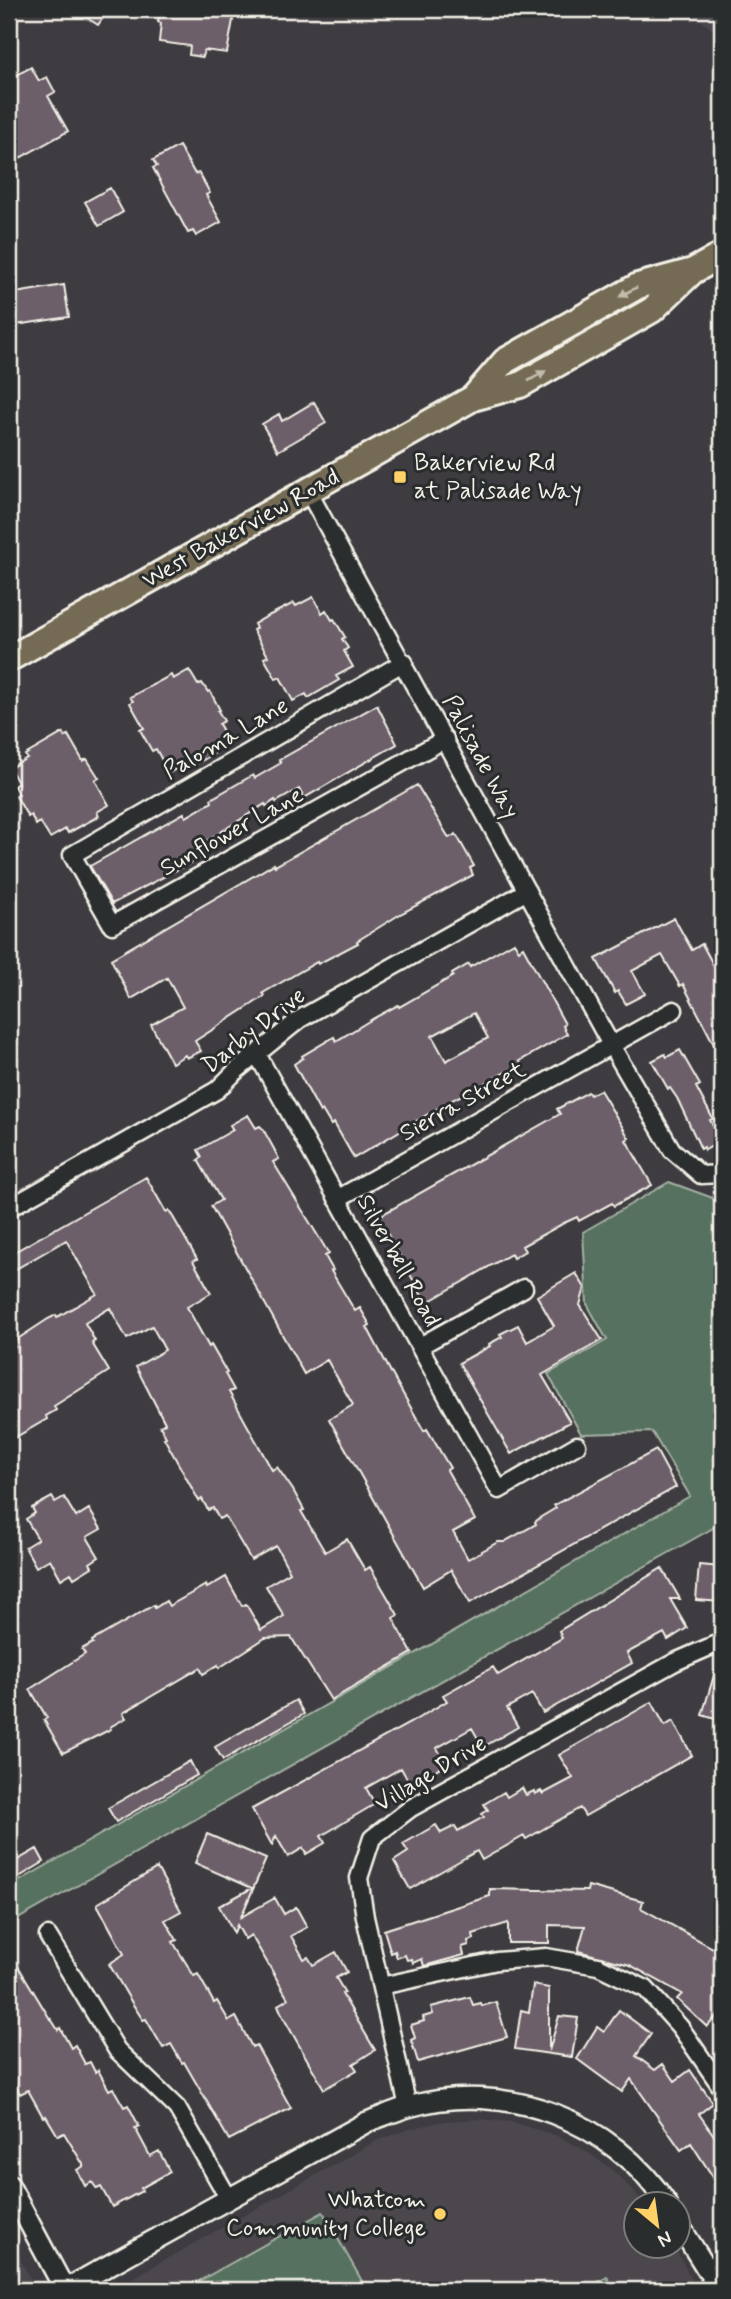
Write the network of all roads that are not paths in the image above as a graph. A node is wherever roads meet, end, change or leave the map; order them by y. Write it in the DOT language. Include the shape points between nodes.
graph roads {
  1 [pos="722,255"];
  2 [pos="308,491"];
  3 [pos="9,659"];
  4 [pos="404,662"];
  5 [pos="445,739"];
  6 [pos="72,855"];
  7 [pos="527,891"];
  8 [pos="674,1010"];
  9 [pos="611,1045"];
  10 [pos="257,1055"];
  11 [pos="722,1174"];
  12 [pos="337,1199"];
  13 [pos="9,1208"];
  14 [pos="524,1288"];
  15 [pos="420,1346"];
  16 [pos="577,1445"];
  17 [pos="722,1644"];
  18 [pos="48,1936"];
  19 [pos="381,1986"];
  20 [pos="722,2088"];
  21 [pos="408,2107"];
  22 [pos="9,2185"];
  23 [pos="655,2190"];
  24 [pos="229,2199"];
  25 [pos="692,2245"];
  26 [pos="65,2290"];
  27 [pos="720,2290"];
  1 -- 2 [label="main road, West Bakerview Road" via="692,271 652,310 520,385 473,398"];
  2 -- 3 [label="main road, West Bakerview Road"];
  2 -- 4 [label="street, Palisade Way"];
  4 -- 5 [label="street, Palisade Way"];
  4 -- 6 [label="street, Paloma Lane"];
  5 -- 6 [label="street, Sunflower Lane" via="112,925"];
  5 -- 7 [label="street, Palisade Way"];
  7 -- 9 [label="street, Palisade Way"];
  7 -- 10 [label="street, Darby Drive" via="300,1019"];
  8 -- 9 [label="street"];
  9 -- 11 [label="street, Palisade Way" via="672,1150 701,1175"];
  9 -- 12 [label="street, Sierra Street"];
  10 -- 12 [label="street, Silverbell Road"];
  10 -- 13 [label="street, Darby Drive" via="208,1095"];
  12 -- 15 [label="street, Silverbell Road"];
  14 -- 15 [label="street"];
  15 -- 16 [label="street, Silverbell Road" via="499,1490"];
  17 -- 19 [label="street, Village Drive" via="675,1662 411,1808 372,1838 359,1878"];
  18 -- 24 [label="street" via="117,2050 177,2108"];
  19 -- 20 [label="street" via="497,1961 546,1957 598,1966 646,1989 680,2027"];
  19 -- 21 [label="street, Village Drive"];
  21 -- 23 [label="street" via="448,2099 486,2100 554,2112 592,2130 631,2161"];
  21 -- 24 [label="street" via="367,2122"];
  22 -- 26 [label="street"];
  24 -- 26 [label="street"];
  25 -- 27 [label="street"];
}
